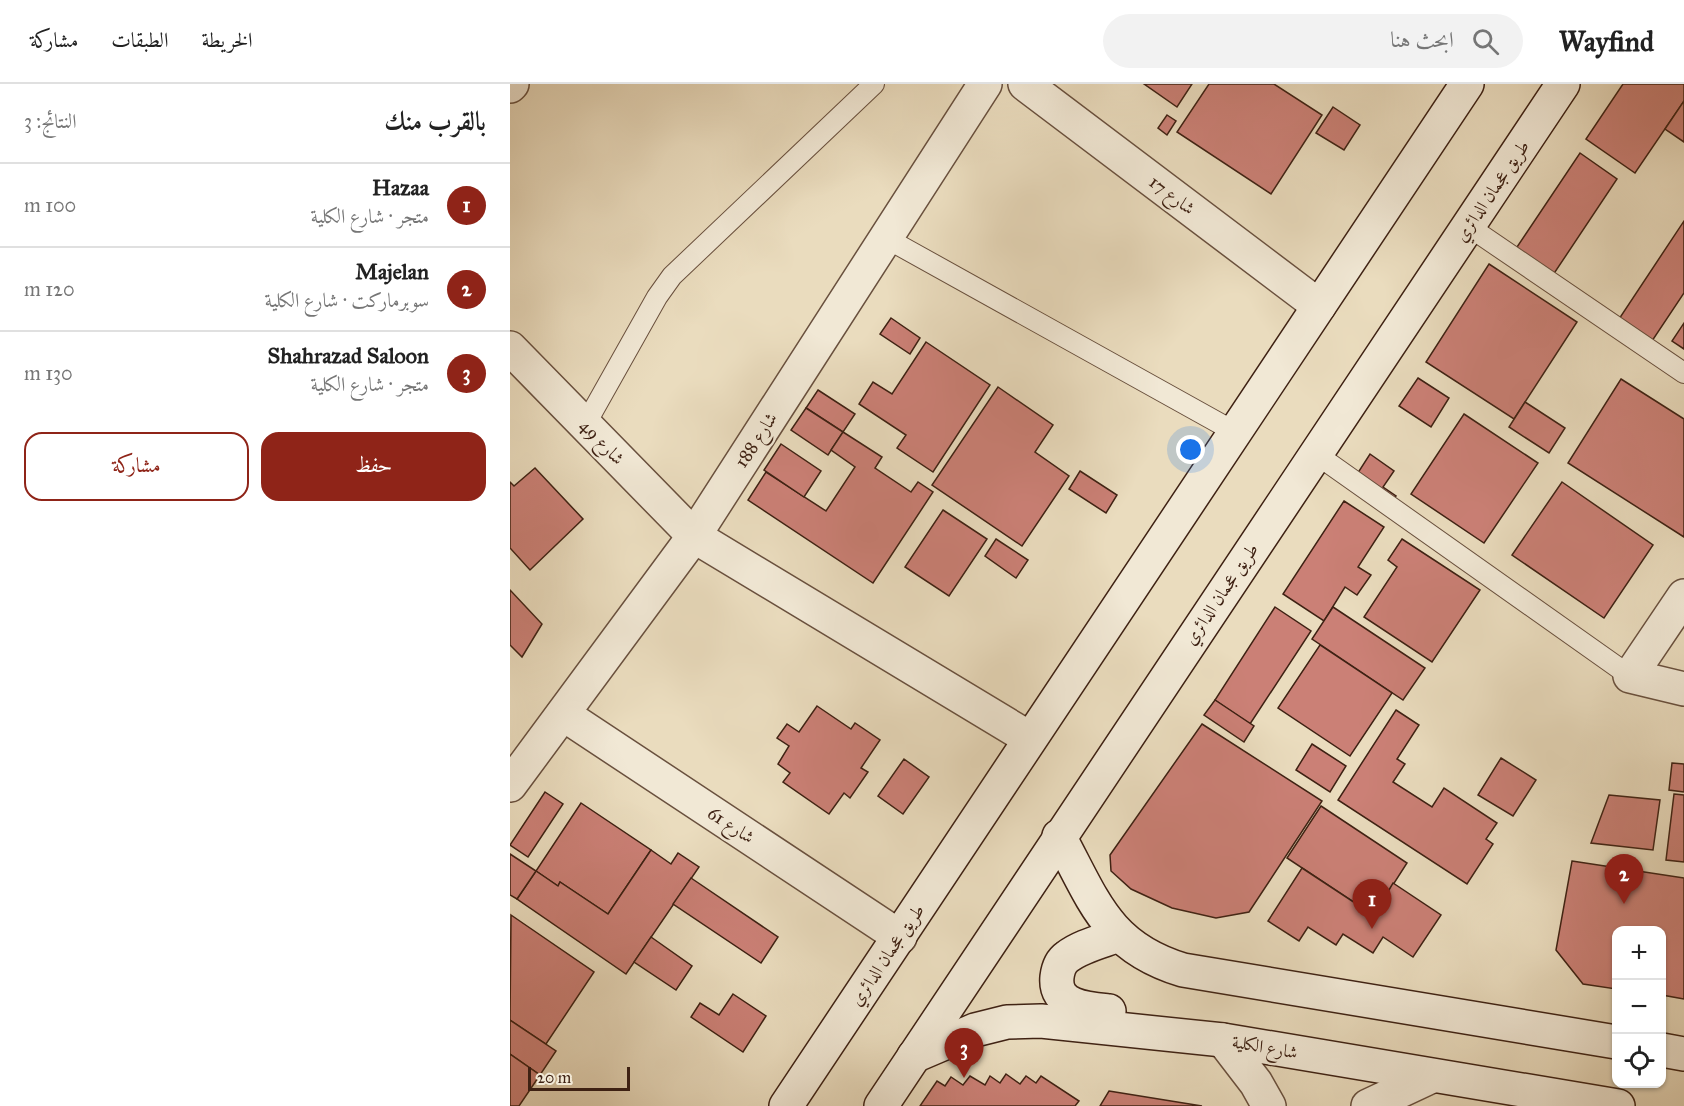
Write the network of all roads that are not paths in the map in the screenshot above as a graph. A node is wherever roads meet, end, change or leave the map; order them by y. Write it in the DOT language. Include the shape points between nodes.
graph roads {
  1 [pos="874,84"];
  2 [pos="985,84"];
  3 [pos="1025,84"];
  4 [pos="1467,84"];
  5 [pos="1563,84"];
  6 [pos="1468,226"];
  7 [pos="886,238"];
  8 [pos="1319,306"];
  9 [pos="510,348"];
  10 [pos="1684,373"];
  11 [pos="585,425"];
  12 [pos="1234,432"];
  13 [pos="1316,454"];
  14 [pos="694,536"];
  15 [pos="1684,596"];
  16 [pos="1630,676"];
  17 [pos="1684,689"];
  18 [pos="563,714"];
  19 [pos="1029,738"];
  20 [pos="510,785"];
  21 [pos="1059,836"];
  22 [pos="1119,935"];
  23 [pos="900,937"];
  24 [pos="1149,1031"];
  25 [pos="1223,1040"];
  26 [pos="1612,1041"];
  27 [pos="1666,1051"];
  28 [pos="1684,1054"];
  29 [pos="914,1056"];
  30 [pos="1432,1076"];
  31 [pos="786,1106"];
  32 [pos="881,1106"];
  33 [pos="1269,1106"];
  34 [pos="1368,1106"];
  35 [pos="1618,1106"];
  1 -- 11 [label="lane" via="672,276"];
  2 -- 7 [label="main road, شارع 188"];
  3 -- 8 [label="main road, شارع 17"];
  4 -- 8 [label="main road, طريق عجمان الدائري"];
  5 -- 6 [label="main road, طريق عجمان الدائري"];
  6 -- 10 [label="lane"];
  6 -- 13 [label="main road, طريق عجمان الدائري"];
  7 -- 12 [label="lane"];
  7 -- 14 [label="main road, شارع 188"];
  8 -- 12 [label="main road, طريق عجمان الدائري"];
  9 -- 11 [label="main road, شارع 49"];
  11 -- 14 [label="main road, شارع 49"];
  12 -- 19 [label="main road, طريق عجمان الدائري"];
  13 -- 16 [label="lane"];
  13 -- 21 [label="main road, طريق عجمان الدائري"];
  14 -- 18 [label="main road, شارع 188"];
  14 -- 19 [label="main road, شارع 49"];
  15 -- 16 [label="main road"];
  16 -- 17 [label="main road"];
  18 -- 20 [label="main road, شارع 188"];
  18 -- 23 [label="main road, شارع 61"];
  19 -- 23 [label="main road, طريق عجمان الدائري"];
  21 -- 22 [label="main road" via="1097,906"];
  21 -- 29 [label="main road, طريق عجمان الدائري"];
  22 -- 24 [label="main road" via="1065,957 1058,968 1060,994 1081,1008 1131,1016"];
  22 -- 26 [label="main road" via="1157,962 1184,970"];
  23 -- 31 [label="main road, طريق عجمان الدائري"];
  24 -- 25 [label="main road, شارع الكلية"];
  24 -- 29 [label="main road, شارع الكلية" via="1041,1021 1007,1022 975,1030"];
  25 -- 30 [label="main road, شارع الكلية"];
  25 -- 33 [label="main road"];
  27 -- 28 [label="main road"];
  29 -- 32 [label="main road, طريق عجمان الدائري"];
  30 -- 34 [label="main road"];
  30 -- 35 [label="main road, شارع الكلية"];
}
